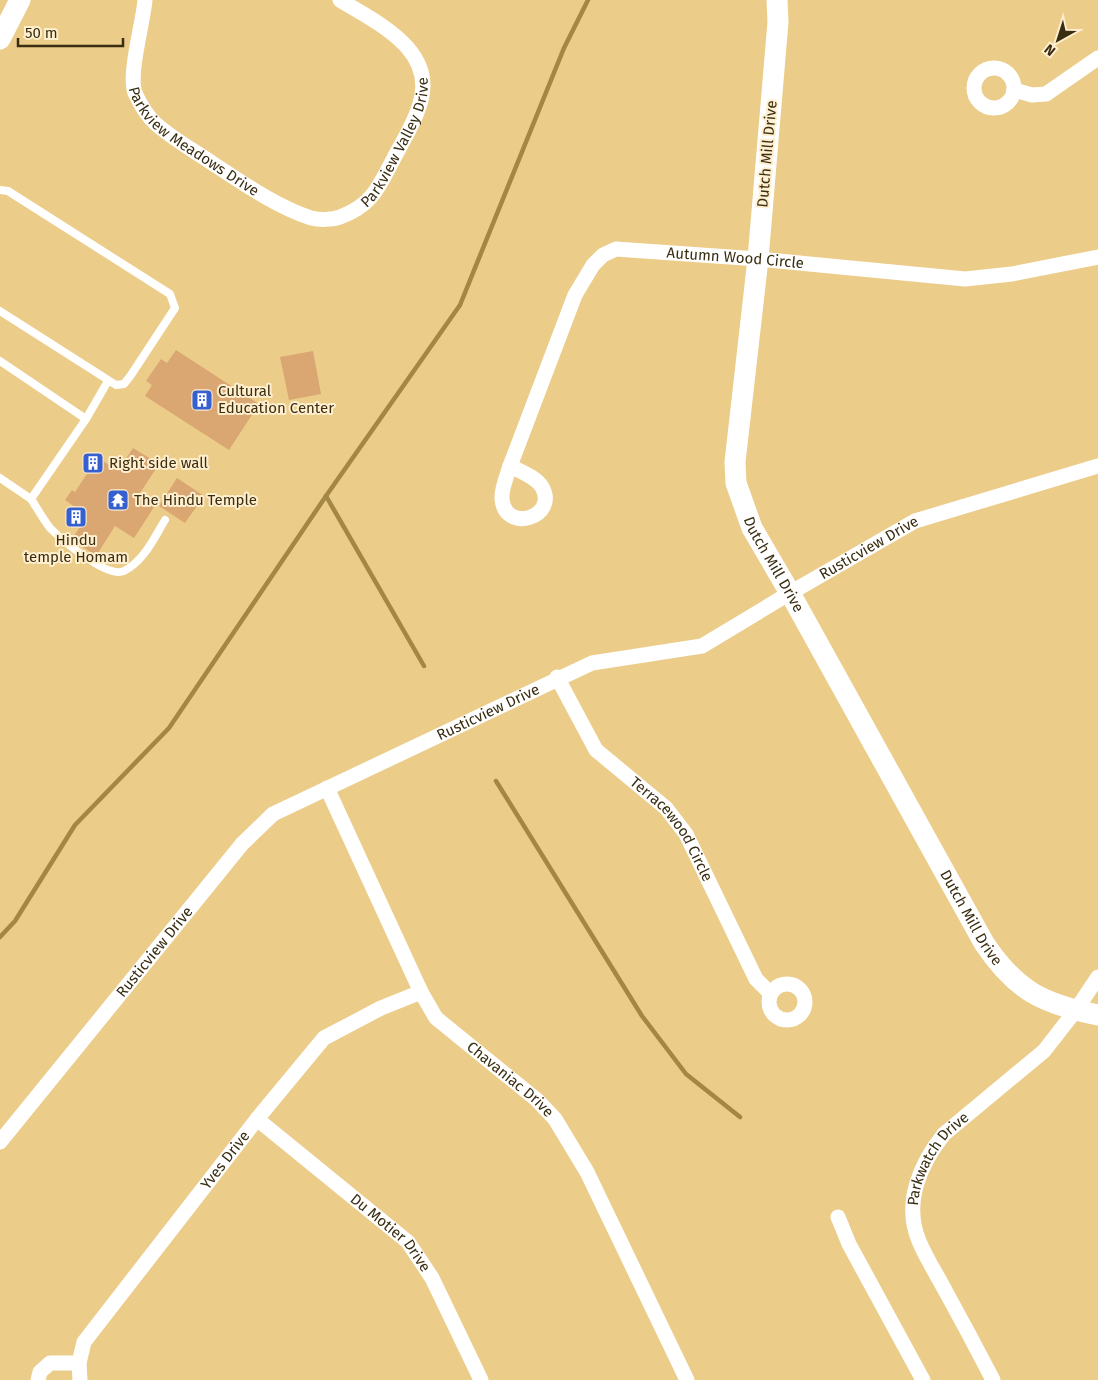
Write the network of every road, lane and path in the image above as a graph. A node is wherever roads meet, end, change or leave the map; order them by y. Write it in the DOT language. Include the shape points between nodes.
graph roads {
  1 [pos="20,0"];
  2 [pos="145,0"];
  3 [pos="340,0"];
  4 [pos="777,0"];
  5 [pos="0,39"];
  6 [pos="1098,58"];
  7 [pos="1014,90"];
  8 [pos="0,190"];
  9 [pos="339,218"];
  10 [pos="1098,257"];
  11 [pos="758,259"];
  12 [pos="0,311"];
  13 [pos="0,361"];
  14 [pos="108,381"];
  15 [pos="86,419"];
  16 [pos="510,466"];
  17 [pos="1098,466"];
  18 [pos="0,478"];
  19 [pos="31,498"];
  20 [pos="165,520"];
  21 [pos="790,592"];
  22 [pos="557,677"];
  23 [pos="327,788"];
  24 [pos="1098,977"];
  25 [pos="421,992"];
  26 [pos="770,993"];
  27 [pos="1076,1010"];
  28 [pos="1098,1014"];
  29 [pos="257,1119"];
  30 [pos="0,1142"];
  31 [pos="838,1217"];
  32 [pos="80,1373"];
  33 [pos="38,1380"];
  34 [pos="481,1380"];
  35 [pos="687,1380"];
  36 [pos="923,1380"];
  37 [pos="993,1380"];
  1 -- 5 [label="street"];
  2 -- 9 [label="street, Parkview Meadows Drive" via="132,74 135,92 155,123 243,184 277,202 312,218"];
  3 -- 9 [label="street, Parkview Valley Drive" via="405,42 422,75 423,90 412,126 372,199"];
  4 -- 11 [label="street, Dutch Mill Drive" via="778,22"];
  6 -- 7 [label="street" via="1046,94 1032,95"];
  8 -- 14 [label="lane" via="170,294 174,301 175,308 124,384"];
  10 -- 11 [label="street, Autumn Wood Circle" via="965,280"];
  11 -- 16 [label="street, Autumn Wood Circle" via="616,248 603,255 575,295"];
  11 -- 21 [label="street, Dutch Mill Drive" via="735,462 736,483 752,528"];
  12 -- 14 [label="lane"];
  13 -- 15 [label="lane"];
  14 -- 15 [label="lane"];
  15 -- 19 [label="lane"];
  17 -- 21 [label="street, Rusticview Drive" via="915,521"];
  18 -- 19 [label="lane"];
  19 -- 20 [label="lane" via="49,526 65,542 110,572 124,571 142,558"];
  21 -- 22 [label="street, Rusticview Drive" via="702,646 592,662"];
  21 -- 27 [label="street, Dutch Mill Drive" via="998,965 1044,1001"];
  22 -- 23 [label="street, Rusticview Drive"];
  22 -- 26 [label="street, Terracewood Circle" via="587,739 596,750 666,808 686,834 756,979"];
  23 -- 25 [label="street, Chavaniac Drive"];
  23 -- 30 [label="street, Rusticview Drive" via="273,814 255,829"];
  24 -- 27 [label="street, Parkwatch Drive"];
  25 -- 29 [label="street, Yves Drive" via="324,1038"];
  25 -- 35 [label="street, Chavaniac Drive" via="436,1018 537,1100 555,1119 587,1172"];
  27 -- 28 [label="street, Dutch Mill Drive"];
  27 -- 37 [label="street, Parkwatch Drive" via="1044,1051 944,1134 932,1149 914,1189 918,1240"];
  29 -- 32 [label="street, Yves Drive" via="84,1342"];
  29 -- 34 [label="street, Du Motier Drive" via="408,1242 432,1278"];
  31 -- 36 [label="street" via="849,1244"];
  32 -- 33 [label="street" via="50,1363 40,1372"];
}
